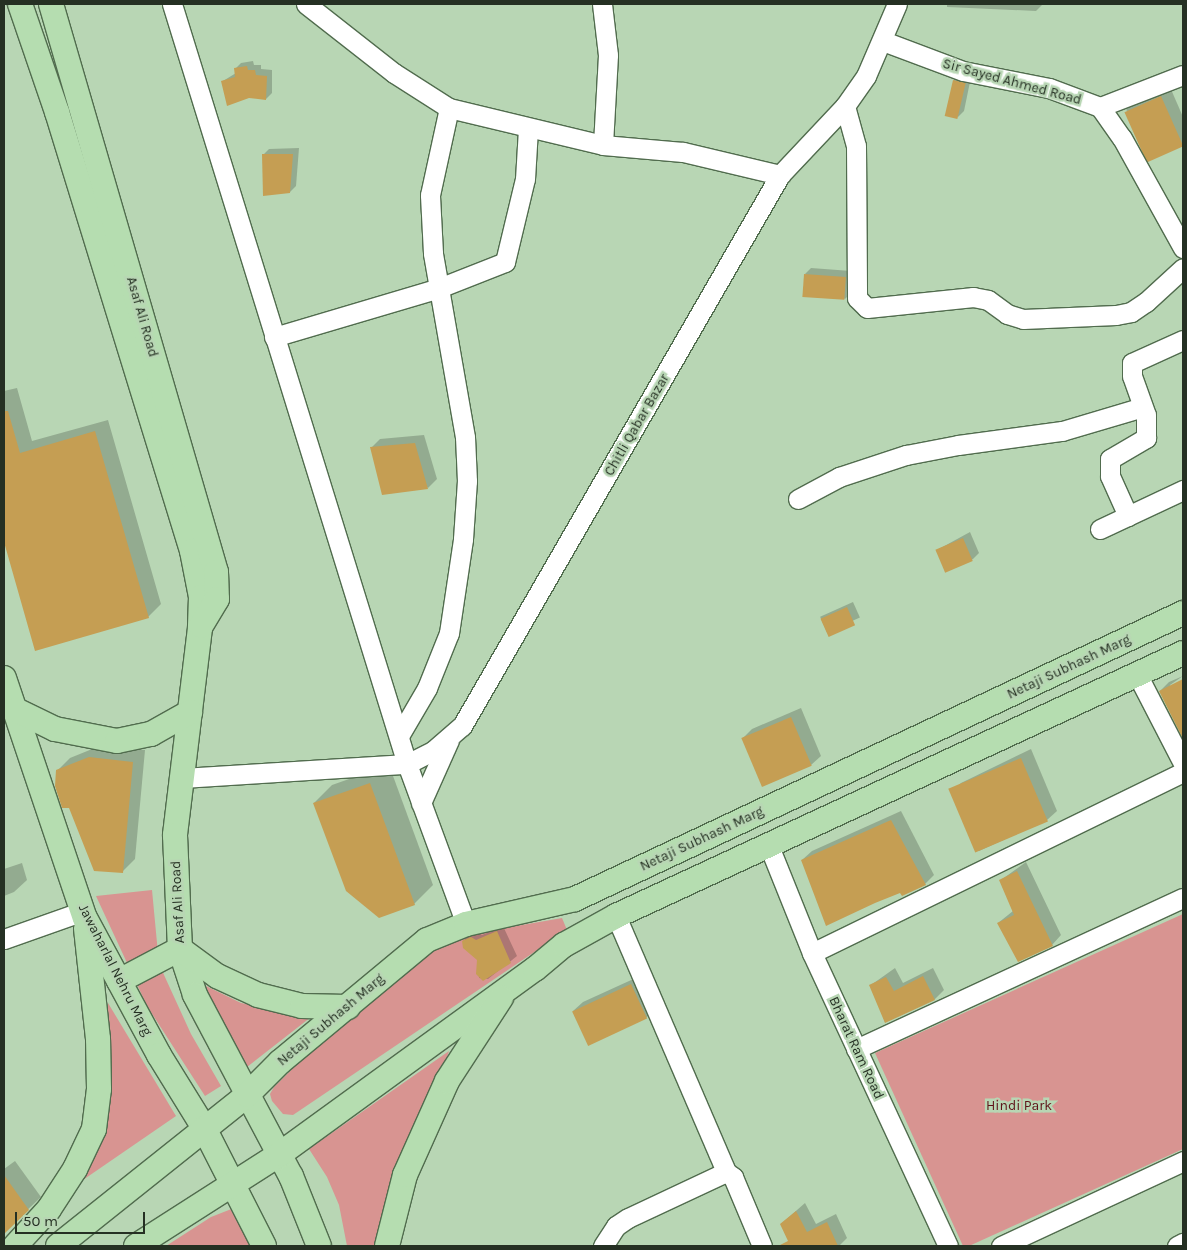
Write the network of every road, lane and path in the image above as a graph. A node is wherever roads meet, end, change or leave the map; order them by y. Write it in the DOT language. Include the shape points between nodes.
graph roads {
  1 [pos="20,4"];
  2 [pos="52,4"];
  3 [pos="172,4"];
  4 [pos="306,4"];
  5 [pos="602,4"];
  6 [pos="897,4"];
  7 [pos="883,41"];
  8 [pos="1183,75"];
  9 [pos="845,106"];
  10 [pos="1100,107"];
  11 [pos="449,108"];
  12 [pos="528,129"];
  13 [pos="603,145"];
  14 [pos="780,175"];
  15 [pos="1183,248"];
  16 [pos="1183,268"];
  17 [pos="439,288"];
  18 [pos="274,337"];
  19 [pos="1183,340"];
  20 [pos="1143,407"];
  21 [pos="1183,490"];
  22 [pos="798,499"];
  23 [pos="1128,516"];
  24 [pos="1100,529"];
  25 [pos="1183,614"];
  26 [pos="200,628"];
  27 [pos="1183,653"];
  28 [pos="1137,674"];
  29 [pos="4,678"];
  30 [pos="16,710"];
  31 [pos="190,712"];
  32 [pos="399,736"];
  33 [pos="450,739"];
  34 [pos="1183,763"];
  35 [pos="407,764"];
  36 [pos="1183,772"];
  37 [pos="182,778"];
  38 [pos="421,803"];
  39 [pos="769,846"];
  40 [pos="1183,898"];
  41 [pos="84,915"];
  42 [pos="616,916"];
  43 [pos="466,924"];
  44 [pos="4,939"];
  45 [pos="180,948"];
  46 [pos="812,953"];
  47 [pos="119,981"];
  48 [pos="506,990"];
  49 [pos="348,1007"];
  50 [pos="856,1049"];
  51 [pos="247,1094"];
  52 [pos="204,1128"];
  53 [pos="280,1154"];
  54 [pos="1183,1161"];
  55 [pos="726,1172"];
  56 [pos="232,1185"];
  57 [pos="1183,1243"];
  58 [pos="15,1246"];
  59 [pos="58,1246"];
  60 [pos="136,1246"];
  61 [pos="264,1246"];
  62 [pos="319,1246"];
  63 [pos="387,1246"];
  64 [pos="603,1246"];
  65 [pos="762,1246"];
  66 [pos="948,1246"];
  67 [pos="1001,1246"];
  68 [pos="1177,1246"];
  1 -- 26 [label="main road, Asaf Ali Road" via="57,112 192,551 201,597"];
  2 -- 26 [label="main road, Asaf Ali Road" via="216,572 218,599"];
  3 -- 18 [label="street"];
  4 -- 11 [label="street" via="394,73"];
  5 -- 13 [label="street" via="608,55"];
  6 -- 7 [label="street, Chitli Qabar Bazar"];
  7 -- 9 [label="street, Chitli Qabar Bazar" via="866,76"];
  7 -- 10 [label="street, Sir Sayed Ahmed Road" via="963,71 1049,88"];
  8 -- 10 [label="street"];
  9 -- 14 [label="street, Chitli Qabar Bazar"];
  9 -- 16 [label="street" via="856,146 856,298 867,308 974,297 988,300 1007,314 1023,320 1116,315 1132,312"];
  10 -- 15 [label="street, Sir Sayed Ahmed Road" via="1122,138"];
  11 -- 12 [label="street"];
  11 -- 17 [label="street" via="430,195 433,253"];
  12 -- 13 [label="street"];
  12 -- 17 [label="street" via="525,178 505,262"];
  13 -- 14 [label="street" via="683,152"];
  14 -- 33 [label="street, Chitli Qabar Bazar" via="486,689"];
  17 -- 18 [label="street"];
  17 -- 32 [label="street" via="465,437 467,481 463,539 449,633 427,688"];
  18 -- 32 [label="street"];
  19 -- 20 [label="street" via="1132,363 1132,376"];
  20 -- 22 [label="street" via="1062,431 958,445 906,456 839,477"];
  20 -- 23 [label="street" via="1146,438 1110,459 1110,476"];
  21 -- 23 [label="street"];
  23 -- 24 [label="street"];
  25 -- 43 [label="main road, Netaji Subhash Marg" via="575,899"];
  26 -- 31 [label="main road, Asaf Ali Road"];
  27 -- 28 [label="main road"];
  28 -- 34 [label="street"];
  28 -- 39 [label="main road"];
  29 -- 30 [label="main road, Jawaharlal Nehru Marg"];
  30 -- 31 [label="main road" via="55,729 117,742 151,734"];
  30 -- 41 [label="main road, Jawaharlal Nehru Marg"];
  31 -- 37 [label="main road, Asaf Ali Road"];
  32 -- 35 [label="street"];
  33 -- 35 [label="street, Chitli Qabar Bazar"];
  33 -- 38 [label="street"];
  35 -- 37 [label="street, Chitli Qabar Bazar"];
  35 -- 38 [label="street"];
  36 -- 46 [label="street"];
  37 -- 45 [label="main road, Asaf Ali Road" via="175,835"];
  38 -- 43 [label="street"];
  39 -- 42 [label="main road"];
  39 -- 46 [label="street, Bharat Ram Road"];
  40 -- 50 [label="street"];
  41 -- 44 [label="street"];
  41 -- 47 [label="main road, Jawaharlal Nehru Marg"];
  41 -- 58 [label="main road" via="98,1039 99,1089 94,1129 75,1169 49,1209"];
  42 -- 48 [label="main road" via="564,945"];
  42 -- 55 [label="street"];
  43 -- 49 [label="main road, Netaji Subhash Marg" via="427,940"];
  45 -- 47 [label="main road"];
  45 -- 49 [label="main road" via="217,976 258,995 302,1006"];
  45 -- 51 [label="main road, Asaf Ali Road" via="195,995"];
  46 -- 50 [label="street, Bharat Ram Road"];
  47 -- 52 [label="main road, Jawaharlal Nehru Marg"];
  48 -- 53 [label="main road"];
  48 -- 63 [label="main road" via="447,1081 405,1175"];
  49 -- 51 [label="main road, Netaji Subhash Marg" via="280,1062"];
  50 -- 66 [label="street, Bharat Ram Road"];
  51 -- 52 [label="main road, Netaji Subhash Marg"];
  51 -- 53 [label="main road, Asaf Ali Road"];
  52 -- 56 [label="main road, Jawaharlal Nehru Marg"];
  52 -- 59 [label="main road, Netaji Subhash Marg"];
  53 -- 56 [label="main road"];
  53 -- 62 [label="main road"];
  54 -- 67 [label="street"];
  55 -- 64 [label="street" via="628,1218 616,1226"];
  55 -- 65 [label="street" via="733,1177"];
  56 -- 60 [label="main road"];
  56 -- 61 [label="main road, Jawaharlal Nehru Marg"];
  57 -- 68 [label="street"];
}
